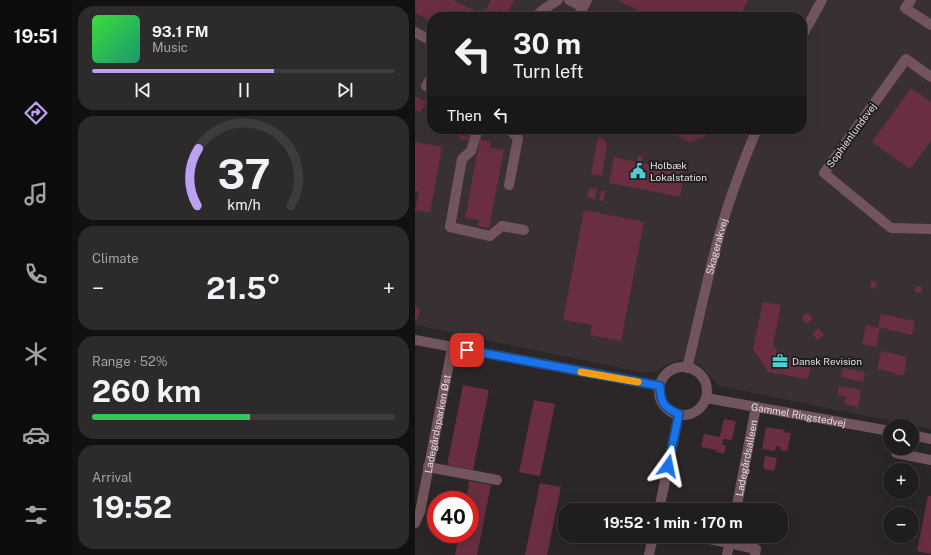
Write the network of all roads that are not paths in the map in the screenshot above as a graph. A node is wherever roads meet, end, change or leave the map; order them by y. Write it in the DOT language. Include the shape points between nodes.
graph roads {
  1 [pos="558,0"];
  2 [pos="569,0"];
  3 [pos="822,0"];
  4 [pos="911,0"];
  5 [pos="585,4"];
  6 [pos="540,12"];
  7 [pos="931,25"];
  8 [pos="807,27"];
  9 [pos="415,32"];
  10 [pos="427,38"];
  11 [pos="931,77"];
  12 [pos="476,134"];
  13 [pos="514,134"];
  14 [pos="755,134"];
  15 [pos="509,185"];
  16 [pos="931,229"];
  17 [pos="524,230"];
  18 [pos="415,340"];
  19 [pos="452,348"];
  20 [pos="687,368"];
  21 [pos="660,386"];
  22 [pos="707,398"];
  23 [pos="757,407"];
  24 [pos="679,414"];
  25 [pos="883,430"];
  26 [pos="919,436"];
  27 [pos="931,439"];
  28 [pos="906,455"];
  29 [pos="931,460"];
  30 [pos="428,467"];
  31 [pos="497,480"];
  32 [pos="419,491"];
  33 [pos="660,503"];
  34 [pos="737,503"];
  35 [pos="415,523"];
  36 [pos="652,543"];
  37 [pos="729,543"];
  38 [pos="742,543"];
  39 [pos="649,555"];
  40 [pos="727,555"];
  41 [pos="755,555"];
  1 -- 6 [label="street"];
  2 -- 5 [label="street"];
  3 -- 8 [label="street"];
  4 -- 7 [label="street" via="905,8"];
  9 -- 10 [label="street"];
  11 -- 16 [label="street, Sophienlundsvej" via="906,59 824,173 891,228"];
  12 -- 17 [label="street" via="471,151 462,159 450,227 490,236 502,226"];
  13 -- 15 [label="street" via="518,138"];
  14 -- 20 [label="street, Skagerakvej" via="725,214"];
  18 -- 19 [label="street"];
  19 -- 21 [label="street"];
  19 -- 30 [label="street, Ladegårdsparken Øst"];
  20 -- 21 [label="street" via="670,371"];
  20 -- 22 [label="street" via="697,371 704,378"];
  21 -- 24 [label="street" via="660,396 664,404 670,411"];
  22 -- 23 [label="street, Gammel Ringstedvej"];
  22 -- 24 [label="street" via="703,406 696,411 688,415"];
  23 -- 25 [label="street, Gammel Ringstedvej"];
  23 -- 34 [label="street, Ladegårdsalleen"];
  24 -- 33 [label="street"];
  26 -- 27 [label="street"];
  28 -- 29 [label="street"];
  30 -- 31 [label="street"];
  30 -- 32 [label="street, Ladegårdsparken Øst"];
  32 -- 35 [label="street, Ladegårdsparken Øst" via="420,512"];
  36 -- 39 [label="street"];
  37 -- 40 [label="street"];
  38 -- 41 [label="street" via="756,548"];
}
